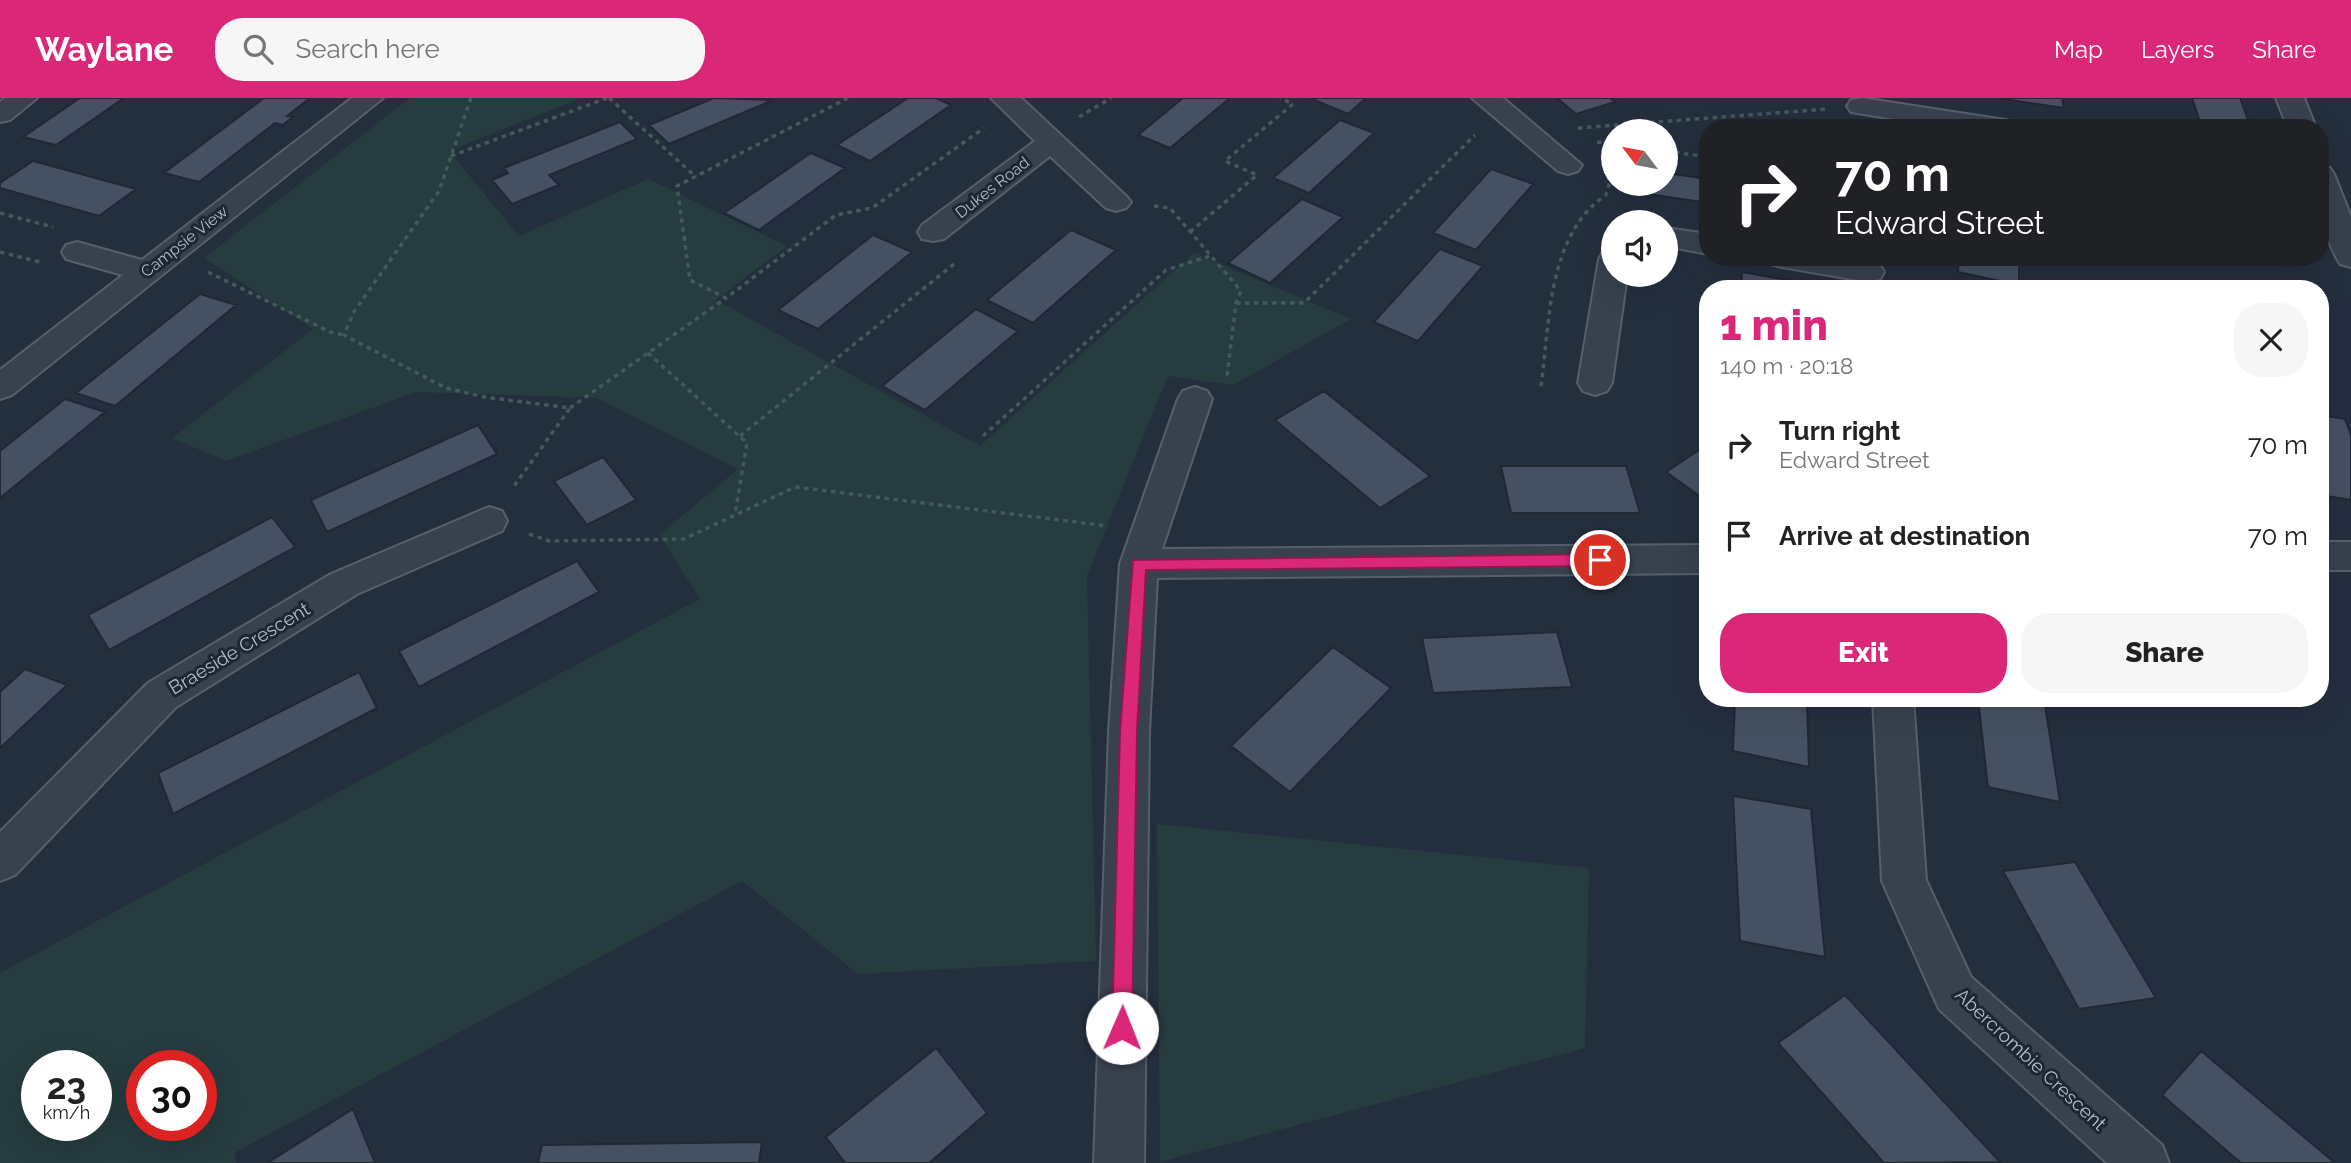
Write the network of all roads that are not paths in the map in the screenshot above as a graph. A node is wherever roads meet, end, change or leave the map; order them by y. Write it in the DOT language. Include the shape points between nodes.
graph roads {
  1 [pos="23,98"];
  2 [pos="369,98"];
  3 [pos="1486,98"];
  4 [pos="2290,98"];
  5 [pos="1009,102"];
  6 [pos="1860,111"];
  7 [pos="0,114"];
  8 [pos="1928,119"];
  9 [pos="2298,119"];
  10 [pos="1052,141"];
  11 [pos="1568,165"];
  12 [pos="2329,180"];
  13 [pos="1116,202"];
  14 [pos="933,232"];
  15 [pos="1678,239"];
  16 [pos="1699,242"];
  17 [pos="77,252"];
  18 [pos="2351,257"];
  19 [pos="1831,266"];
  20 [pos="145,271"];
  21 [pos="1869,273"];
  22 [pos="1610,287"];
  23 [pos="1595,383"];
  24 [pos="0,387"];
  25 [pos="1195,399"];
  26 [pos="489,521"];
  27 [pos="1144,548"];
  28 [pos="2329,556"];
  29 [pos="2351,556"];
  30 [pos="1699,559"];
  31 [pos="1893,707"];
  32 [pos="0,861"];
  33 [pos="1119,1163"];
  34 [pos="2144,1163"];
  1 -- 7 [label="street"];
  2 -- 20 [label="street, Campsie View"];
  3 -- 11 [label="street"];
  4 -- 9 [label="street"];
  5 -- 10 [label="street"];
  6 -- 8 [label="street"];
  10 -- 13 [label="street"];
  10 -- 14 [label="street, Dukes Road"];
  12 -- 18 [label="street"];
  15 -- 16 [label="street"];
  17 -- 20 [label="street"];
  19 -- 21 [label="street"];
  20 -- 24 [label="street, Campsie View"];
  22 -- 23 [label="street"];
  25 -- 27 [label="street"];
  26 -- 32 [label="street, Braeside Crescent" via="344,584 162,695"];
  27 -- 30 [label="street"];
  27 -- 33 [label="street" via="1129,732"];
  28 -- 29 [label="street"];
  31 -- 34 [label="street, Abercrombie Crescent" via="1904,881 1955,993"];
}
